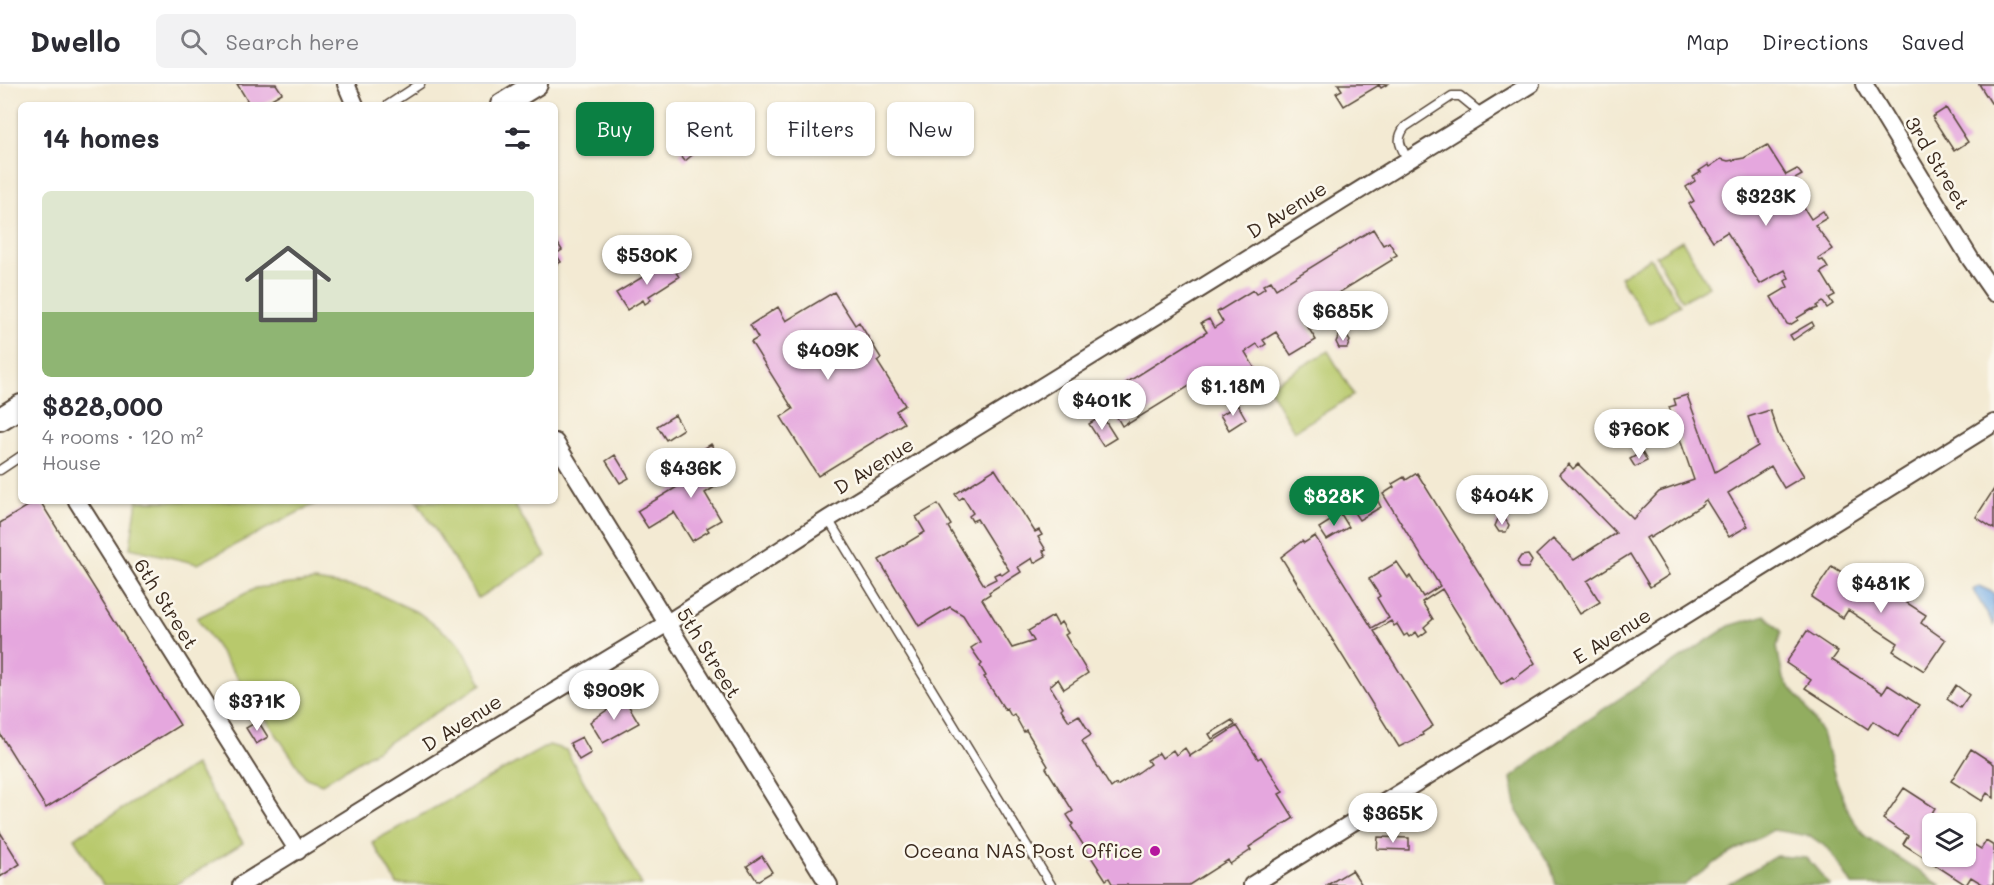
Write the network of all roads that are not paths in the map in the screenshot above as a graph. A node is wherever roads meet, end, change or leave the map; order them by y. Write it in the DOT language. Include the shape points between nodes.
graph roads {
  1 [pos="345,84"];
  2 [pos="420,84"];
  3 [pos="536,84"];
  4 [pos="1531,84"];
  5 [pos="1864,84"];
  6 [pos="354,102"];
  7 [pos="393,102"];
  8 [pos="507,102"];
  9 [pos="1482,114"];
  10 [pos="1408,160"];
  11 [pos="1994,293"];
  12 [pos="18,409"];
  13 [pos="0,419"];
  14 [pos="1994,423"];
  15 [pos="558,447"];
  16 [pos="18,458"];
  17 [pos="0,470"];
  18 [pos="78,504"];
  19 [pos="828,519"];
  20 [pos="666,624"];
  21 [pos="298,850"];
  22 [pos="241,885"];
  23 [pos="829,885"];
  24 [pos="1051,885"];
  25 [pos="1252,885"];
  1 -- 6 [label="street"];
  2 -- 7 [label="lane"];
  3 -- 8 [label="main road"];
  4 -- 9 [label="street, D Avenue"];
  5 -- 11 [label="street, 3rd Street"];
  9 -- 10 [label="street, D Avenue"];
  9 -- 10 [label="lane" via="1460,96 1452,96 1400,133 1398,142"];
  10 -- 19 [label="street, D Avenue"];
  12 -- 13 [label="main road"];
  14 -- 25 [label="street, E Avenue"];
  15 -- 20 [label="street, 5th Street"];
  16 -- 17 [label="lane"];
  18 -- 21 [label="street, 6th Street"];
  19 -- 20 [label="street, D Avenue"];
  19 -- 24 [label="lane"];
  20 -- 21 [label="street, D Avenue"];
  20 -- 23 [label="street, 5th Street"];
  21 -- 22 [label="street, D Avenue"];
}
